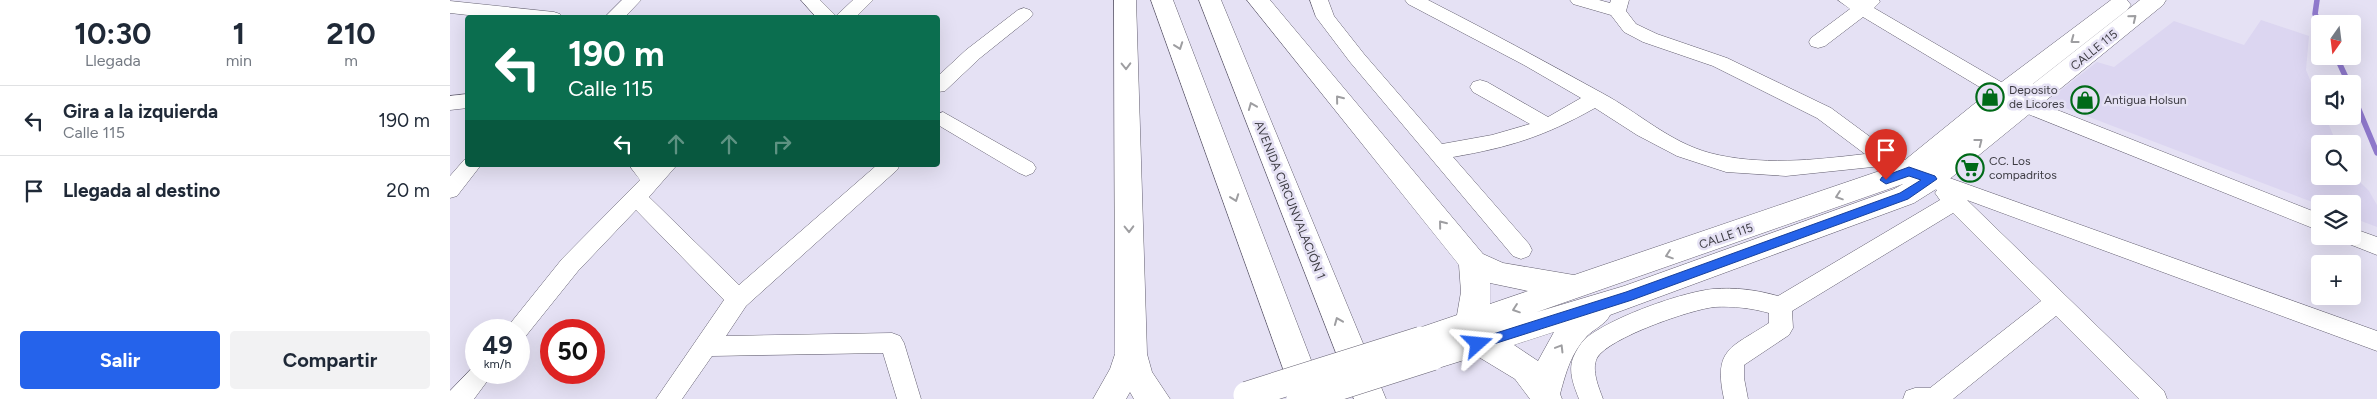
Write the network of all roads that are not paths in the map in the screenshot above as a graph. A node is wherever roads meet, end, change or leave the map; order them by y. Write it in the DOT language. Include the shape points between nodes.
graph roads {
  1 [pos="632,0"];
  2 [pos="810,0"];
  3 [pos="864,0"];
  4 [pos="1125,0"];
  5 [pos="1162,0"];
  6 [pos="1210,0"];
  7 [pos="1258,0"];
  8 [pos="1319,0"];
  9 [pos="1414,0"];
  10 [pos="1579,0"];
  11 [pos="2126,0"];
  12 [pos="2155,0"];
  13 [pos="1860,3"];
  14 [pos="1619,6"];
  15 [pos="450,7"];
  16 [pos="1024,14"];
  17 [pos="526,15"];
  18 [pos="616,15"];
  19 [pos="825,15"];
  20 [pos="846,15"];
  21 [pos="1818,42"];
  22 [pos="940,84"];
  23 [pos="1480,87"];
  24 [pos="450,95"];
  25 [pos="465,97"];
  26 [pos="1597,98"];
  27 [pos="2015,99"];
  28 [pos="465,101"];
  29 [pos="450,103"];
  30 [pos="940,120"];
  31 [pos="1547,125"];
  32 [pos="1438,152"];
  33 [pos="1885,158"];
  34 [pos="470,167"];
  35 [pos="662,167"];
  36 [pos="888,167"];
  37 [pos="1026,168"];
  38 [pos="645,173"];
  39 [pos="1920,175"];
  40 [pos="450,190"];
  41 [pos="636,197"];
  42 [pos="1955,201"];
  43 [pos="2311,220"];
  44 [pos="2361,240"];
  45 [pos="2377,246"];
  46 [pos="1521,250"];
  47 [pos="1473,262"];
  48 [pos="1579,287"];
  49 [pos="1628,297"];
  50 [pos="738,298"];
  51 [pos="2058,301"];
  52 [pos="1780,306"];
  53 [pos="526,319"];
  54 [pos="2377,341"];
  55 [pos="1450,342"];
  56 [pos="705,346"];
  57 [pos="1130,354"];
  58 [pos="472,384"];
  59 [pos="1545,396"];
  60 [pos="1241,397"];
  61 [pos="459,399"];
  62 [pos="668,399"];
  63 [pos="909,399"];
  64 [pos="1109,399"];
  65 [pos="1154,399"];
  66 [pos="1300,399"];
  67 [pos="1310,399"];
  68 [pos="1370,399"];
  69 [pos="1591,399"];
  70 [pos="1736,399"];
  71 [pos="1915,399"];
  72 [pos="1935,399"];
  73 [pos="2155,399"];
  1 -- 18 [label="street"];
  2 -- 19 [label="street"];
  3 -- 20 [label="street"];
  4 -- 57 [label="main road, one-way"];
  5 -- 67 [label="main road, one-way"];
  68 -- 6 [label="main road, AVENIDA CIRCUNVALACIÓN 1, one-way"];
  47 -- 7 [label="main road, one-way"];
  8 -- 32 [label="street" via="1325,17"];
  9 -- 26 [label="street" via="1539,64"];
  10 -- 14 [label="street"];
  11 -- 27 [label="main road, CALLE 115, one-way"];
  27 -- 12 [label="main road, CALLE 115, one-way"];
  13 -- 21 [label="street"];
  13 -- 27 [label="street"];
  14 -- 33 [label="street" via="1630,28 1720,62 1824,113"];
  15 -- 17 [label="street"];
  16 -- 22 [label="street"];
  23 -- 31 [label="street"];
  24 -- 25 [label="street"];
  26 -- 31 [label="street"];
  26 -- 33 [label="street" via="1673,146 1726,164 1777,168 1826,166"];
  27 -- 39 [label="main road, CALLE 115"];
  27 -- 43 [label="street"];
  28 -- 29 [label="street"];
  30 -- 37 [label="street"];
  31 -- 32 [label="street" via="1489,144"];
  32 -- 46 [label="street"];
  33 -- 39 [label="street"];
  34 -- 40 [label="street"];
  35 -- 38 [label="street"];
  36 -- 50 [label="street"];
  38 -- 41 [label="street"];
  39 -- 42 [label="street"];
  39 -- 48 [label="main road, CALLE 115, one-way"];
  39 -- 49 [label="main road, CALLE 115" via="1904,196"];
  39 -- 54 [label="street"];
  41 -- 50 [label="street"];
  41 -- 53 [label="street" via="570,265"];
  42 -- 51 [label="street"];
  42 -- 52 [label="street"];
  44 -- 45 [label="street"];
  47 -- 48 [label="main road" via="1499,274"];
  47 -- 55 [label="main road" via="1477,293"];
  48 -- 55 [label="main road, CALLE 115, one-way"];
  49 -- 55 [label="main road, CALLE 115"];
  59 -- 49 [label="main road, one-way" via="1550,366 1572,330 1596,312"];
  50 -- 56 [label="street"];
  51 -- 72 [label="street"];
  51 -- 73 [label="street"];
  52 -- 69 [label="street" via="1749,297 1704,299 1616,330 1588,350 1582,373"];
  52 -- 70 [label="street" via="1781,328 1735,358 1731,365"];
  55 -- 59 [label="main road" via="1495,349 1528,372"];
  55 -- 60 [label="main road, bridge"];
  55 -- 66 [label="main road, bridge"];
  56 -- 62 [label="street"];
  56 -- 63 [label="street" via="892,343"];
  57 -- 64 [label="main road" via="1124,374"];
  57 -- 65 [label="main road" via="1134,370"];
  58 -- 61 [label="street"];
  71 -- 72 [label="street"];
}
